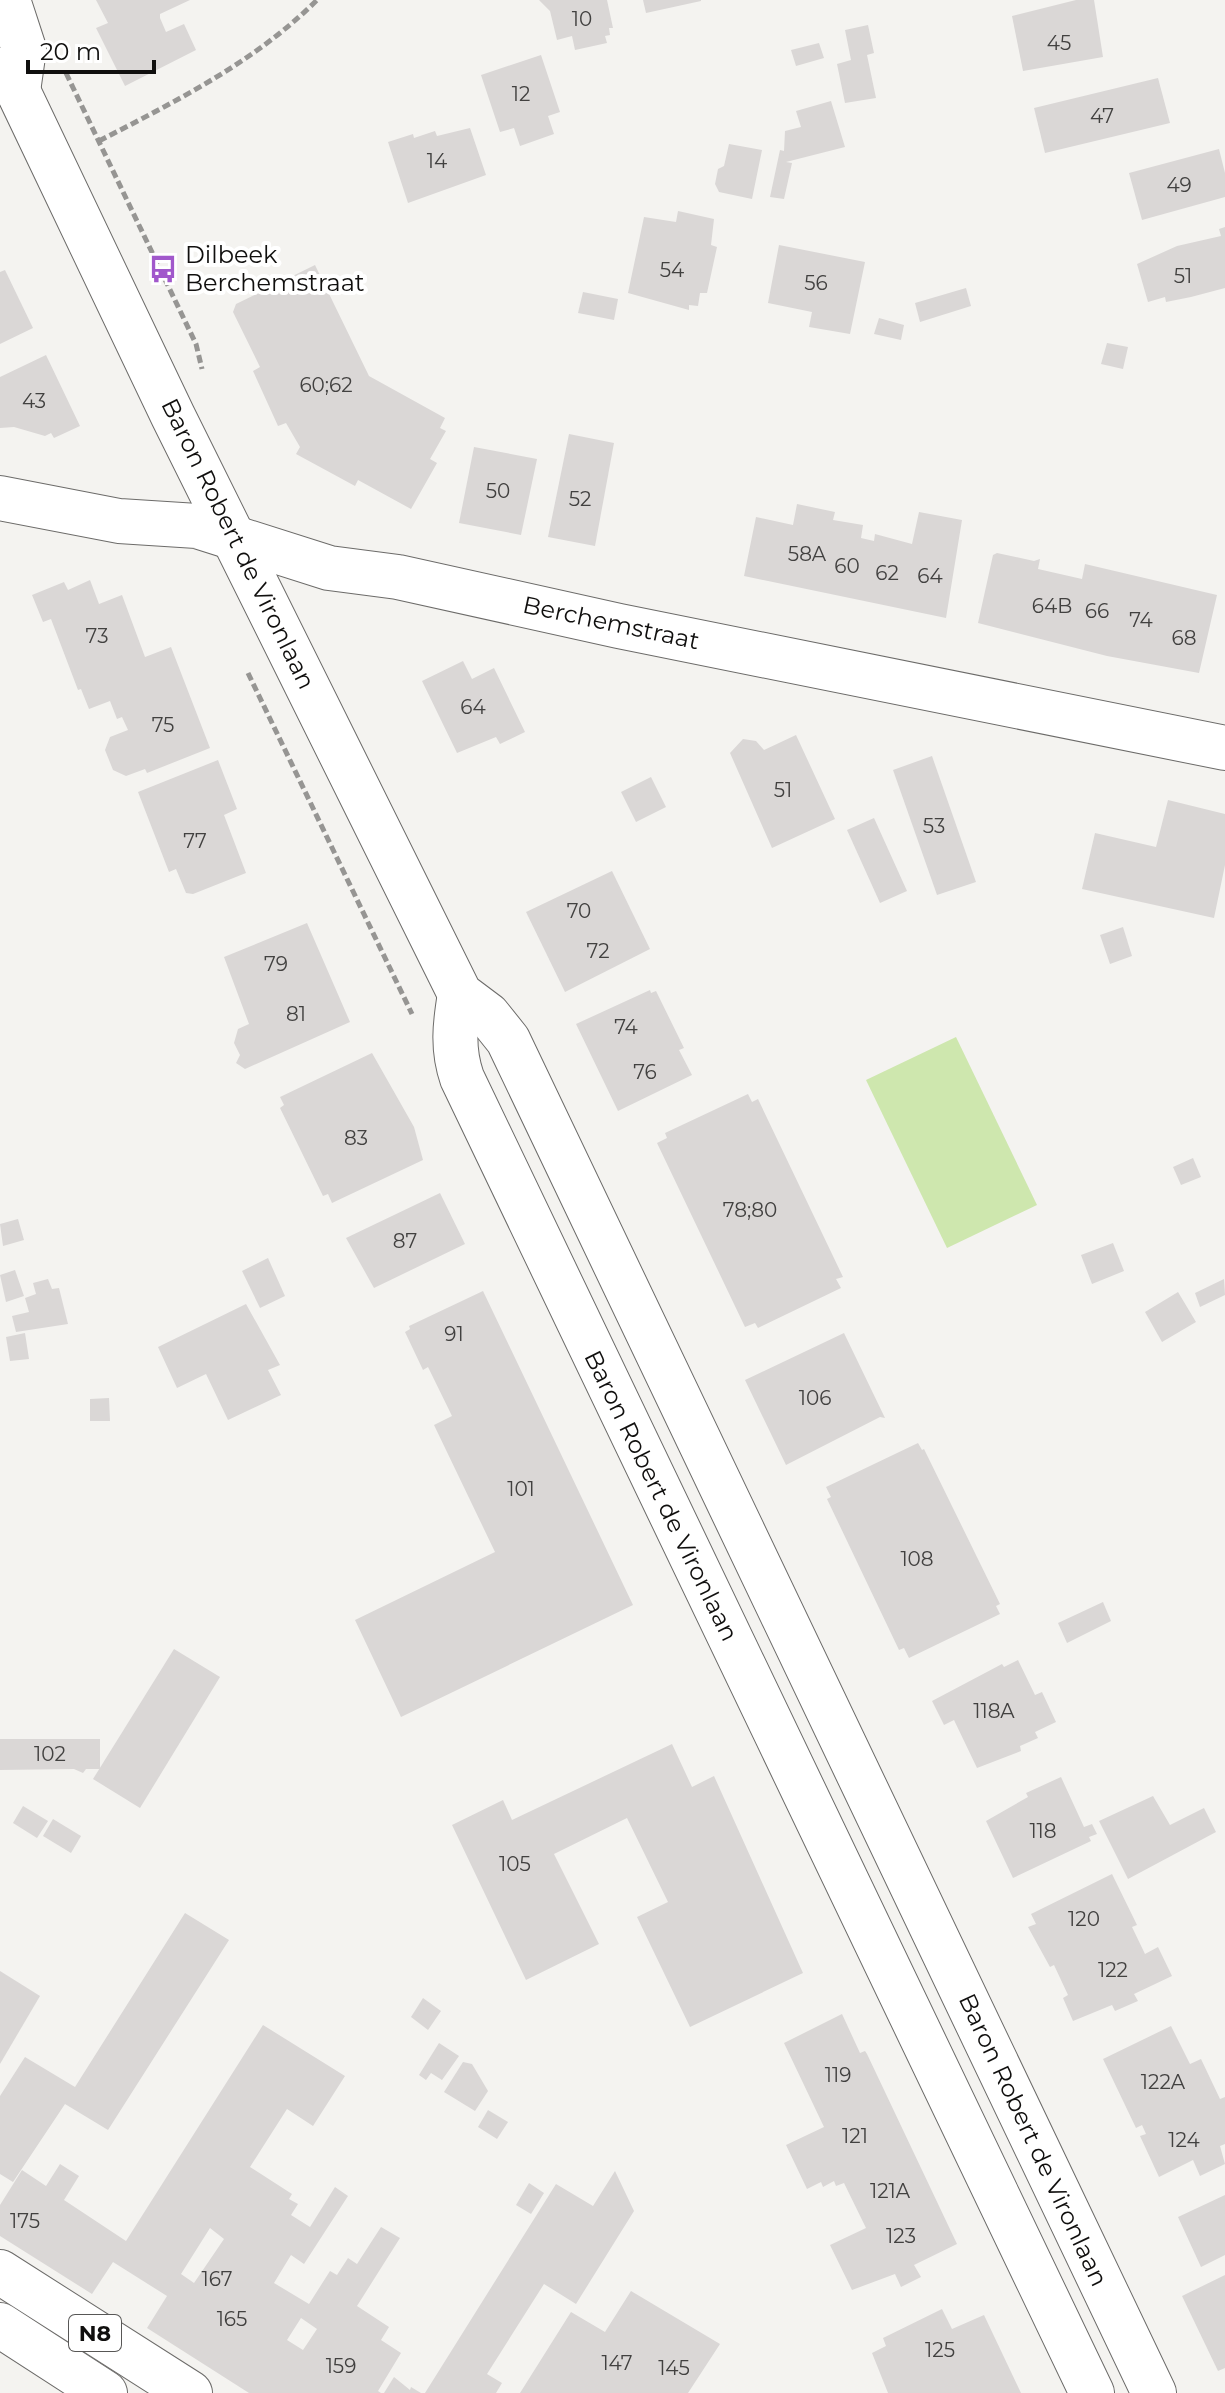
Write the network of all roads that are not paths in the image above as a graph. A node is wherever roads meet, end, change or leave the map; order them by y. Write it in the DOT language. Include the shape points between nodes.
graph roads {
  1 [pos="8,17"];
  2 [pos="9,81"];
  3 [pos="0,498"];
  4 [pos="238,541"];
  5 [pos="1225,748"];
  6 [pos="460,994"];
  7 [pos="516,1057"];
  8 [pos="462,1078"];
  9 [pos="913,1888"];
  10 [pos="861,1912"];
  11 [pos="0,2272"];
  12 [pos="0,2325"];
  13 [pos="105,2393"];
  14 [pos="190,2393"];
  15 [pos="1092,2393"];
  16 [pos="1154,2393"];
  1 -- 2 [label="street, Baron Robert de Vironlaan" via="24,49"];
  2 -- 4 [label="street, Baron Robert de Vironlaan"];
  3 -- 4 [label="street, Berchemstraat" via="119,521 197,526"];
  4 -- 5 [label="street, Berchemstraat" via="329,568 420,582"];
  4 -- 6 [label="street, Baron Robert de Vironlaan"];
  6 -- 7 [label="street, Baron Robert de Vironlaan" via="488,1015"];
  6 -- 8 [label="street, Baron Robert de Vironlaan" via="454,1036"];
  7 -- 8 [label="street" via="488,1052"];
  7 -- 9 [label="street, Baron Robert de Vironlaan"];
  8 -- 10 [label="street, Baron Robert de Vironlaan"];
  9 -- 10 [label="street"];
  9 -- 16 [label="street, Baron Robert de Vironlaan"];
  10 -- 15 [label="street, Baron Robert de Vironlaan"];
  11 -- 14 [label="street, N8"];
  12 -- 13 [label="street, N8"];
}
